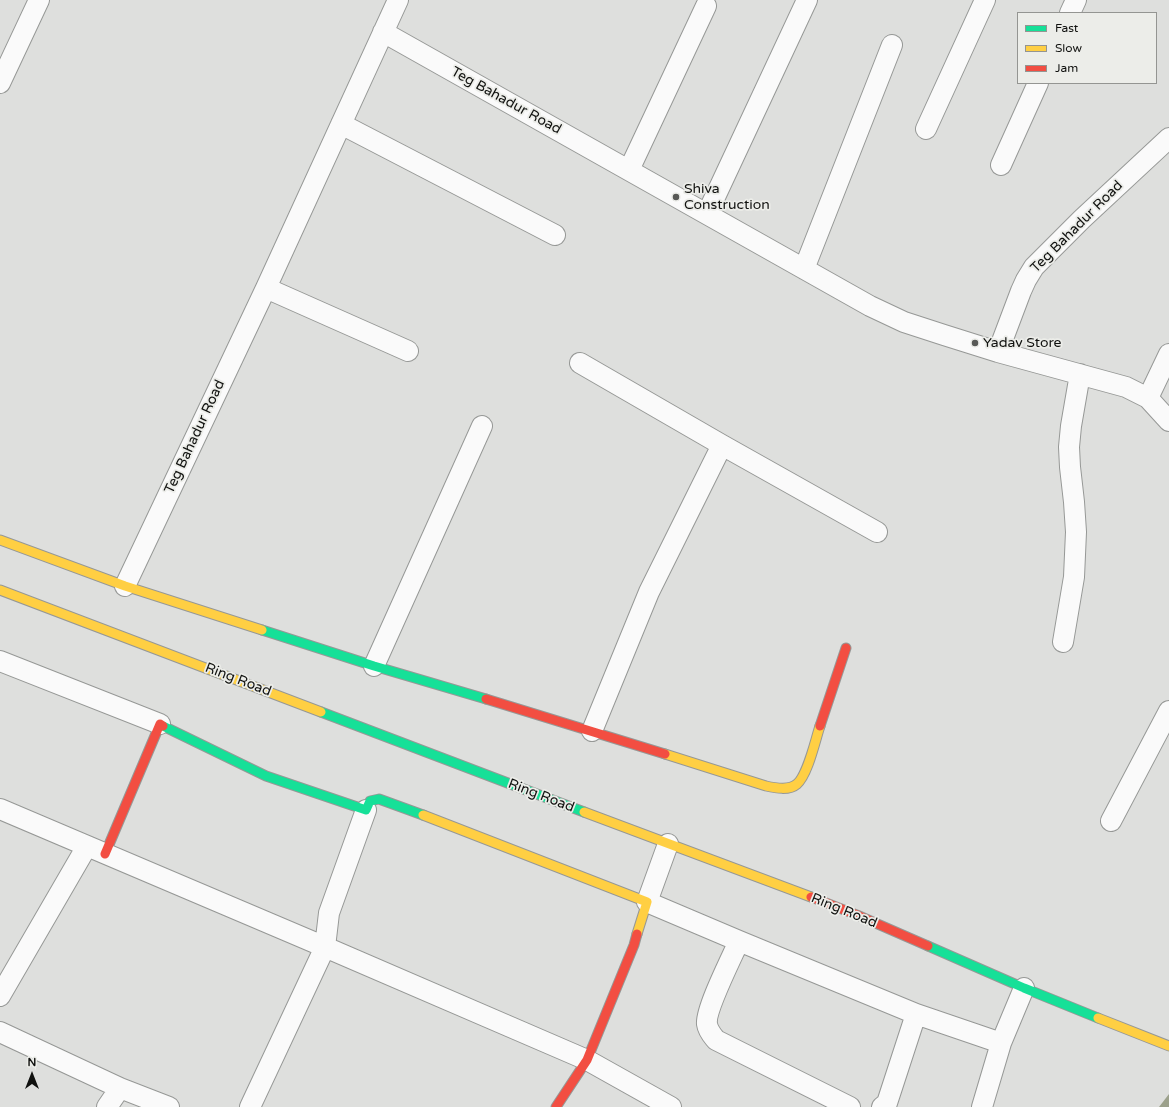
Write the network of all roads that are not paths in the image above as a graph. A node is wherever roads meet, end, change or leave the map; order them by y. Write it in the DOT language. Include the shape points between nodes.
graph roads {
  1 [pos="39,0"];
  2 [pos="398,0"];
  3 [pos="807,0"];
  4 [pos="985,0"];
  5 [pos="1076,0"];
  6 [pos="706,6"];
  7 [pos="1070,12"];
  8 [pos="383,32"];
  9 [pos="892,45"];
  10 [pos="0,83"];
  11 [pos="1038,84"];
  12 [pos="341,124"];
  13 [pos="926,129"];
  14 [pos="1169,138"];
  15 [pos="1001,165"];
  16 [pos="628,170"];
  17 [pos="707,214"];
  18 [pos="555,235"];
  19 [pos="804,269"];
  20 [pos="266,288"];
  21 [pos="408,351"];
  22 [pos="998,352"];
  23 [pos="1169,354"];
  24 [pos="580,363"];
  25 [pos="1080,374"];
  26 [pos="1148,398"];
  27 [pos="1169,421"];
  28 [pos="482,426"];
  29 [pos="722,445"];
  30 [pos="877,532"];
  31 [pos="0,540"];
  32 [pos="125,586"];
  33 [pos="0,590"];
  34 [pos="1063,642"];
  35 [pos="846,648"];
  36 [pos="0,661"];
  37 [pos="374,666"];
  38 [pos="1169,711"];
  39 [pos="160,724"];
  40 [pos="592,731"];
  41 [pos="0,809"];
  42 [pos="366,810"];
  43 [pos="1111,822"];
  44 [pos="668,844"];
  45 [pos="87,846"];
  46 [pos="105,854"];
  47 [pos="647,902"];
  48 [pos="739,941"];
  49 [pos="325,947"];
  50 [pos="1024,988"];
  51 [pos="0,996"];
  52 [pos="916,1014"];
  53 [pos="0,1032"];
  54 [pos="1000,1043"];
  55 [pos="1169,1046"];
  56 [pos="587,1060"];
  57 [pos="120,1088"];
  58 [pos="107,1107"];
  59 [pos="169,1107"];
  60 [pos="250,1107"];
  61 [pos="556,1107"];
  62 [pos="671,1107"];
  63 [pos="850,1107"];
  64 [pos="882,1107"];
  65 [pos="982,1107"];
  1 -- 10 [label="street"];
  2 -- 8 [label="street, Teg Bahadur Road"];
  3 -- 17 [label="street"];
  4 -- 13 [label="street"];
  5 -- 7 [label="street"];
  6 -- 16 [label="street"];
  8 -- 12 [label="street, Teg Bahadur Road"];
  8 -- 16 [label="street, Teg Bahadur Road"];
  9 -- 19 [label="street"];
  11 -- 15 [label="street"];
  12 -- 18 [label="street"];
  12 -- 20 [label="street, Teg Bahadur Road"];
  14 -- 22 [label="street, Teg Bahadur Road" via="1034,267 1021,291"];
  16 -- 17 [label="street, Teg Bahadur Road"];
  17 -- 19 [label="street, Teg Bahadur Road"];
  19 -- 22 [label="street, Teg Bahadur Road" via="904,322"];
  20 -- 21 [label="street"];
  20 -- 32 [label="street, Teg Bahadur Road"];
  22 -- 25 [label="street, Teg Bahadur Road"];
  23 -- 26 [label="street"];
  24 -- 29 [label="street"];
  25 -- 26 [label="street, Teg Bahadur Road" via="1126,387"];
  25 -- 34 [label="street" via="1069,447 1076,532 1074,577"];
  26 -- 27 [label="street, Teg Bahadur Road"];
  28 -- 37 [label="street"];
  29 -- 30 [label="street"];
  29 -- 40 [label="street" via="649,592"];
  31 -- 32 [label="street"];
  32 -- 37 [label="street"];
  33 -- 44 [label="street, Ring Road"];
  35 -- 40 [label="street" via="805,772 796,785 782,789 766,786"];
  36 -- 39 [label="street"];
  37 -- 40 [label="street"];
  38 -- 43 [label="street"];
  39 -- 42 [label="street" via="266,776"];
  39 -- 46 [label="street"];
  41 -- 45 [label="street"];
  42 -- 47 [label="street" via="370,801 386,801"];
  42 -- 49 [label="street" via="329,913"];
  44 -- 47 [label="street"];
  44 -- 50 [label="street, Ring Road" via="857,915"];
  45 -- 46 [label="street"];
  45 -- 51 [label="street"];
  46 -- 49 [label="street"];
  47 -- 48 [label="street"];
  47 -- 56 [label="street" via="634,945"];
  48 -- 52 [label="street"];
  48 -- 63 [label="street" via="709,1009 709,1032 716,1040"];
  49 -- 56 [label="street"];
  49 -- 60 [label="street"];
  50 -- 54 [label="street"];
  50 -- 55 [label="street, Ring Road"];
  52 -- 54 [label="street"];
  52 -- 64 [label="street" via="887,1103"];
  53 -- 57 [label="street"];
  54 -- 65 [label="street"];
  56 -- 61 [label="street"];
  56 -- 62 [label="street"];
  57 -- 58 [label="street"];
  57 -- 59 [label="street"];
}
